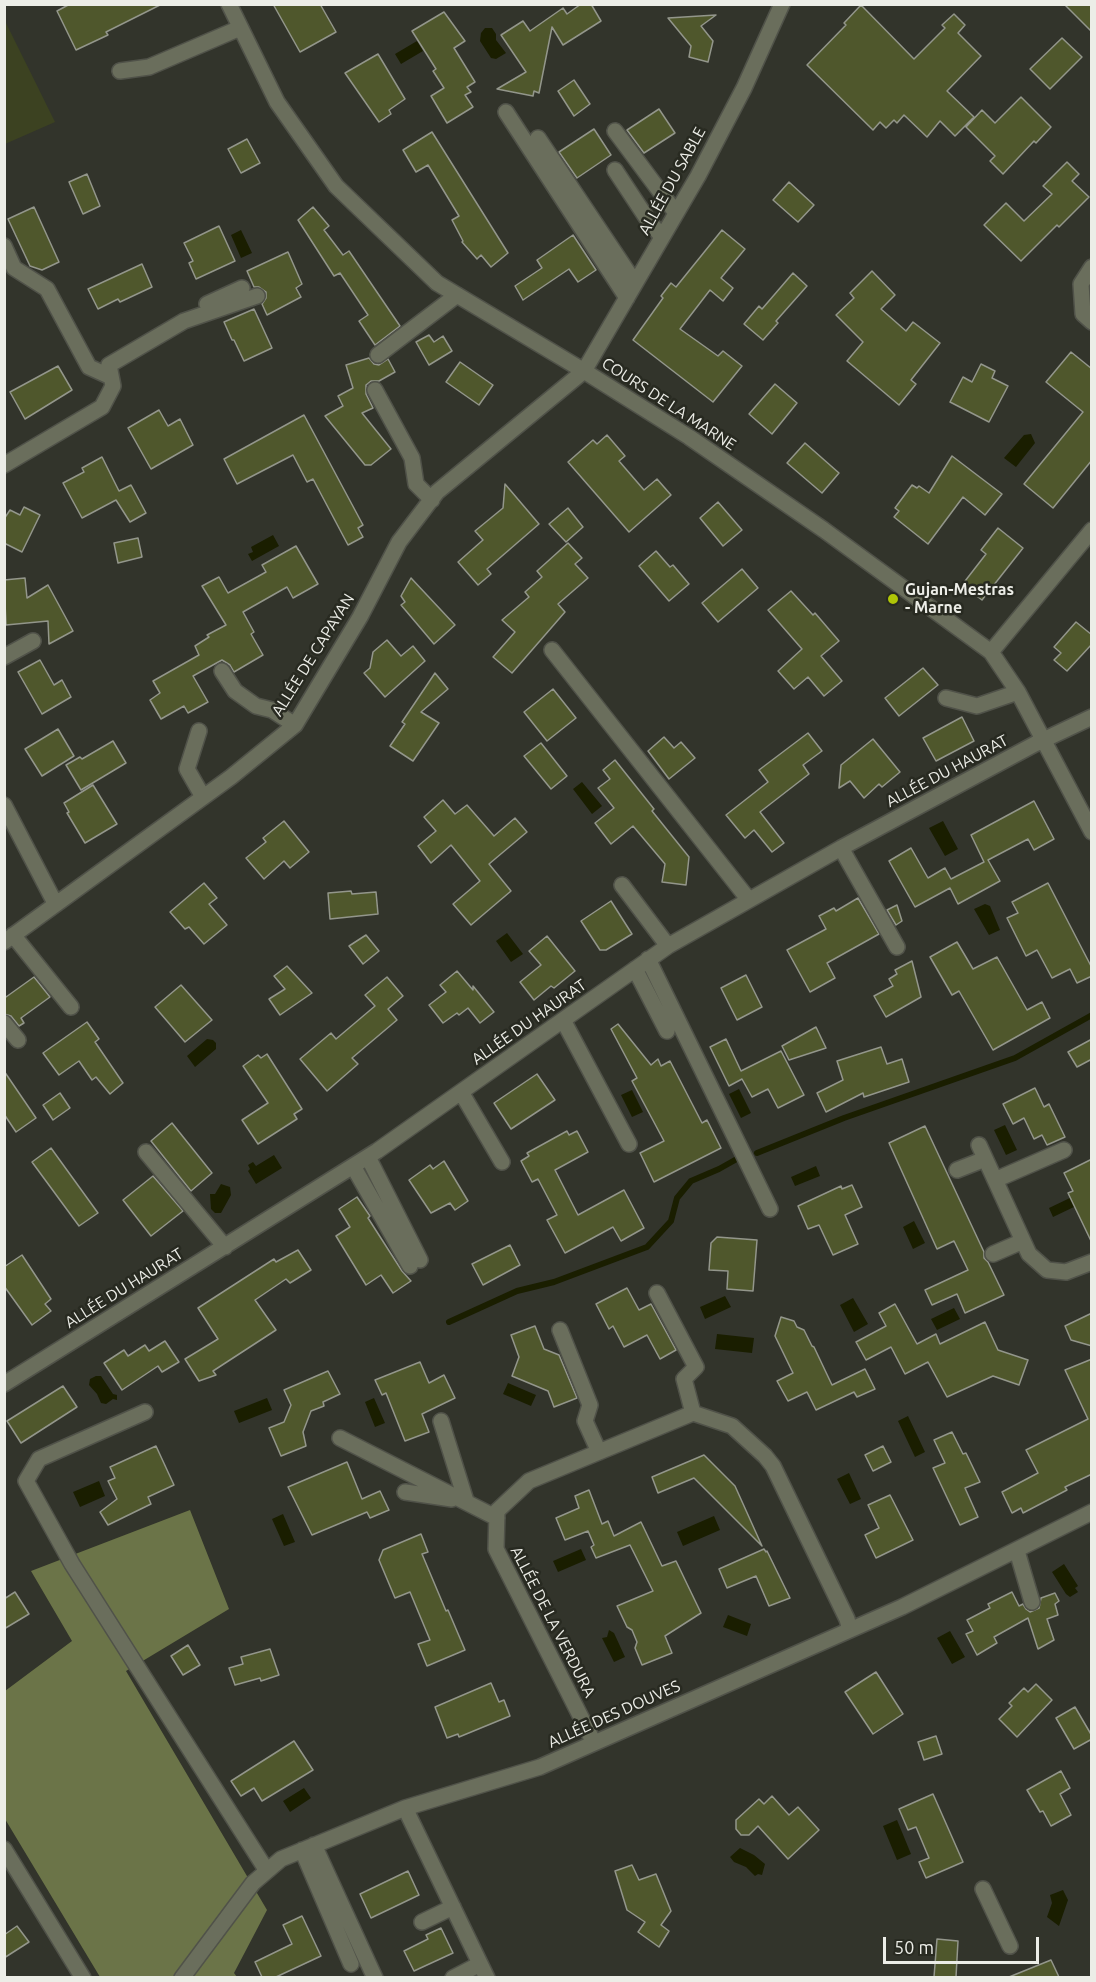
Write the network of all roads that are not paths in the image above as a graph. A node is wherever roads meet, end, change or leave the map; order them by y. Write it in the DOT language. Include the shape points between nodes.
graph roads {
  1 [pos="229,4"];
  2 [pos="782,4"];
  3 [pos="240,28"];
  4 [pos="120,71"];
  5 [pos="506,112"];
  6 [pos="615,131"];
  7 [pos="538,138"];
  8 [pos="615,171"];
  9 [pos="676,213"];
  10 [pos="662,237"];
  11 [pos="4,246"];
  12 [pos="1092,267"];
  13 [pos="635,283"];
  14 [pos="242,288"];
  15 [pos="457,295"];
  16 [pos="257,296"];
  17 [pos="627,298"];
  18 [pos="184,321"];
  19 [pos="1092,322"];
  20 [pos="378,355"];
  21 [pos="584,371"];
  22 [pos="111,377"];
  23 [pos="375,390"];
  24 [pos="4,465"];
  25 [pos="432,500"];
  26 [pos="1092,530"];
  27 [pos="33,641"];
  28 [pos="552,650"];
  29 [pos="991,652"];
  30 [pos="4,657"];
  31 [pos="222,671"];
  32 [pos="1018,692"];
  33 [pos="946,698"];
  34 [pos="1092,717"];
  35 [pos="296,725"];
  36 [pos="199,731"];
  37 [pos="1045,739"];
  38 [pos="203,796"];
  39 [pos="6,811"];
  40 [pos="1092,832"];
  41 [pos="841,848"];
  42 [pos="622,885"];
  43 [pos="749,900"];
  44 [pos="55,903"];
  45 [pos="9,938"];
  46 [pos="668,946"];
  47 [pos="897,947"];
  48 [pos="648,959"];
  49 [pos="635,969"];
  50 [pos="71,1007"];
  51 [pos="563,1020"];
  52 [pos="4,1023"];
  53 [pos="667,1031"];
  54 [pos="18,1040"];
  55 [pos="461,1092"];
  56 [pos="629,1144"];
  57 [pos="1064,1150"];
  58 [pos="146,1152"];
  59 [pos="368,1157"];
  60 [pos="502,1162"];
  61 [pos="353,1166"];
  62 [pos="957,1170"];
  63 [pos="995,1180"];
  64 [pos="770,1209"];
  65 [pos="1023,1241"];
  66 [pos="225,1246"];
  67 [pos="993,1254"];
  68 [pos="1092,1262"];
  69 [pos="657,1293"];
  70 [pos="560,1329"];
  71 [pos="4,1384"];
  72 [pos="145,1412"];
  73 [pos="693,1413"];
  74 [pos="441,1421"];
  75 [pos="340,1438"];
  76 [pos="599,1452"];
  77 [pos="405,1492"];
  78 [pos="466,1502"];
  79 [pos="1091,1513"];
  80 [pos="497,1518"];
  81 [pos="1017,1551"];
  82 [pos="1032,1602"];
  83 [pos="850,1630"];
  84 [pos="594,1743"];
  85 [pos="405,1808"];
  86 [pos="308,1848"];
  87 [pos="4,1850"];
  88 [pos="267,1871"];
  89 [pos="983,1889"];
  90 [pos="453,1907"];
  91 [pos="422,1922"];
  92 [pos="1010,1946"];
  93 [pos="351,1964"];
  94 [pos="484,1971"];
  95 [pos="83,1977"];
  96 [pos="182,1977"];
  97 [pos="375,1977"];
  98 [pos="453,1977"];
  1 -- 3 [label="street, COURS DE LA MARNE"];
  2 -- 9 [label="street, ALLÉE DU SABLE" via="744,88"];
  3 -- 4 [label="street" via="149,67"];
  3 -- 15 [label="street, COURS DE LA MARNE" via="277,102 336,186 437,283"];
  5 -- 17 [label="street"];
  6 -- 9 [label="street"];
  7 -- 13 [label="street"];
  8 -- 10 [label="street"];
  9 -- 10 [label="street, ALLÉE DU SABLE"];
  10 -- 13 [label="street, ALLÉE DU SABLE"];
  11 -- 22 [label="street" via="14,268 47,288 89,367"];
  12 -- 19 [label="street" via="1081,284 1083,314"];
  13 -- 17 [label="street, ALLÉE DU SABLE"];
  14 -- 18 [label="street" via="191,311"];
  15 -- 20 [label="street"];
  15 -- 21 [label="street, COURS DE LA MARNE"];
  16 -- 18 [label="street"];
  17 -- 21 [label="street, ALLÉE DU SABLE"];
  18 -- 22 [label="street" via="109,365"];
  21 -- 25 [label="street, ALLÉE DE CAPAYAN"];
  21 -- 29 [label="street, COURS DE LA MARNE" via="733,466"];
  22 -- 24 [label="street" via="113,386 102,407"];
  23 -- 25 [label="street" via="412,458 417,484"];
  25 -- 35 [label="street, ALLÉE DE CAPAYAN" via="399,543"];
  26 -- 29 [label="street"];
  27 -- 30 [label="street"];
  28 -- 43 [label="street"];
  29 -- 32 [label="street, COURS DE LA MARNE"];
  31 -- 35 [label="street" via="235,691"];
  32 -- 33 [label="street" via="977,706"];
  32 -- 37 [label="street, COURS DE LA MARNE"];
  34 -- 37 [label="street, ALLÉE DU HAURAT"];
  35 -- 38 [label="street, ALLÉE DE CAPAYAN"];
  36 -- 38 [label="street" via="187,769"];
  37 -- 40 [label="street, COURS DE LA MARNE"];
  37 -- 41 [label="street, ALLÉE DU HAURAT"];
  38 -- 44 [label="street, ALLÉE DE CAPAYAN"];
  39 -- 44 [label="street"];
  41 -- 43 [label="street, ALLÉE DU HAURAT"];
  41 -- 47 [label="street"];
  42 -- 46 [label="street"];
  43 -- 46 [label="street, ALLÉE DU HAURAT"];
  44 -- 45 [label="street, ALLÉE DE CAPAYAN"];
  45 -- 50 [label="street"];
  46 -- 48 [label="street, ALLÉE DU HAURAT"];
  48 -- 49 [label="street, ALLÉE DU HAURAT"];
  48 -- 64 [label="street"];
  49 -- 51 [label="street, ALLÉE DU HAURAT"];
  49 -- 53 [label="street"];
  51 -- 55 [label="street, ALLÉE DU HAURAT"];
  51 -- 56 [label="street"];
  52 -- 54 [label="street"];
  55 -- 59 [label="street, ALLÉE DU HAURAT"];
  55 -- 60 [label="street"];
  57 -- 63 [label="street"];
  58 -- 66 [label="street"];
  59 -- 61 [label="street, ALLÉE DU HAURAT"];
  59 -- 61 [label="street" via="415,1263"];
  61 -- 66 [label="street, ALLÉE DU HAURAT"];
  62 -- 63 [label="street" via="982,1152"];
  63 -- 65 [label="street"];
  65 -- 67 [label="street"];
  65 -- 68 [label="street" via="1029,1254 1047,1269 1066,1272"];
  66 -- 71 [label="street, ALLÉE DU HAURAT"];
  69 -- 73 [label="street" via="696,1367 684,1379"];
  70 -- 76 [label="street" via="590,1406 585,1421"];
  72 -- 88 [label="street" via="39,1459 26,1481 72,1564"];
  73 -- 76 [label="street"];
  73 -- 83 [label="street" via="732,1426 765,1456 848,1619"];
  74 -- 78 [label="street"];
  75 -- 78 [label="street"];
  76 -- 80 [label="street" via="529,1481 497,1511"];
  77 -- 78 [label="street"];
  78 -- 80 [label="street"];
  79 -- 81 [label="street, ALLÉE DES DOUVES"];
  80 -- 84 [label="street, ALLÉE DE LA VERDURA" via="496,1549"];
  81 -- 82 [label="street"];
  81 -- 83 [label="street, ALLÉE DES DOUVES"];
  83 -- 84 [label="street, ALLÉE DES DOUVES"];
  84 -- 85 [label="street, ALLÉE DES DOUVES" via="540,1767"];
  85 -- 86 [label="street, ALLÉE DES DOUVES"];
  85 -- 90 [label="street"];
  86 -- 88 [label="street, ALLÉE DES DOUVES" via="281,1859"];
  86 -- 93 [label="street"];
  86 -- 97 [label="street"];
  87 -- 95 [label="street"];
  88 -- 96 [label="street, ALLÉE DES DOUVES" via="253,1883"];
  89 -- 92 [label="street"];
  90 -- 91 [label="street"];
  90 -- 94 [label="street"];
  94 -- 98 [label="street"];
}
